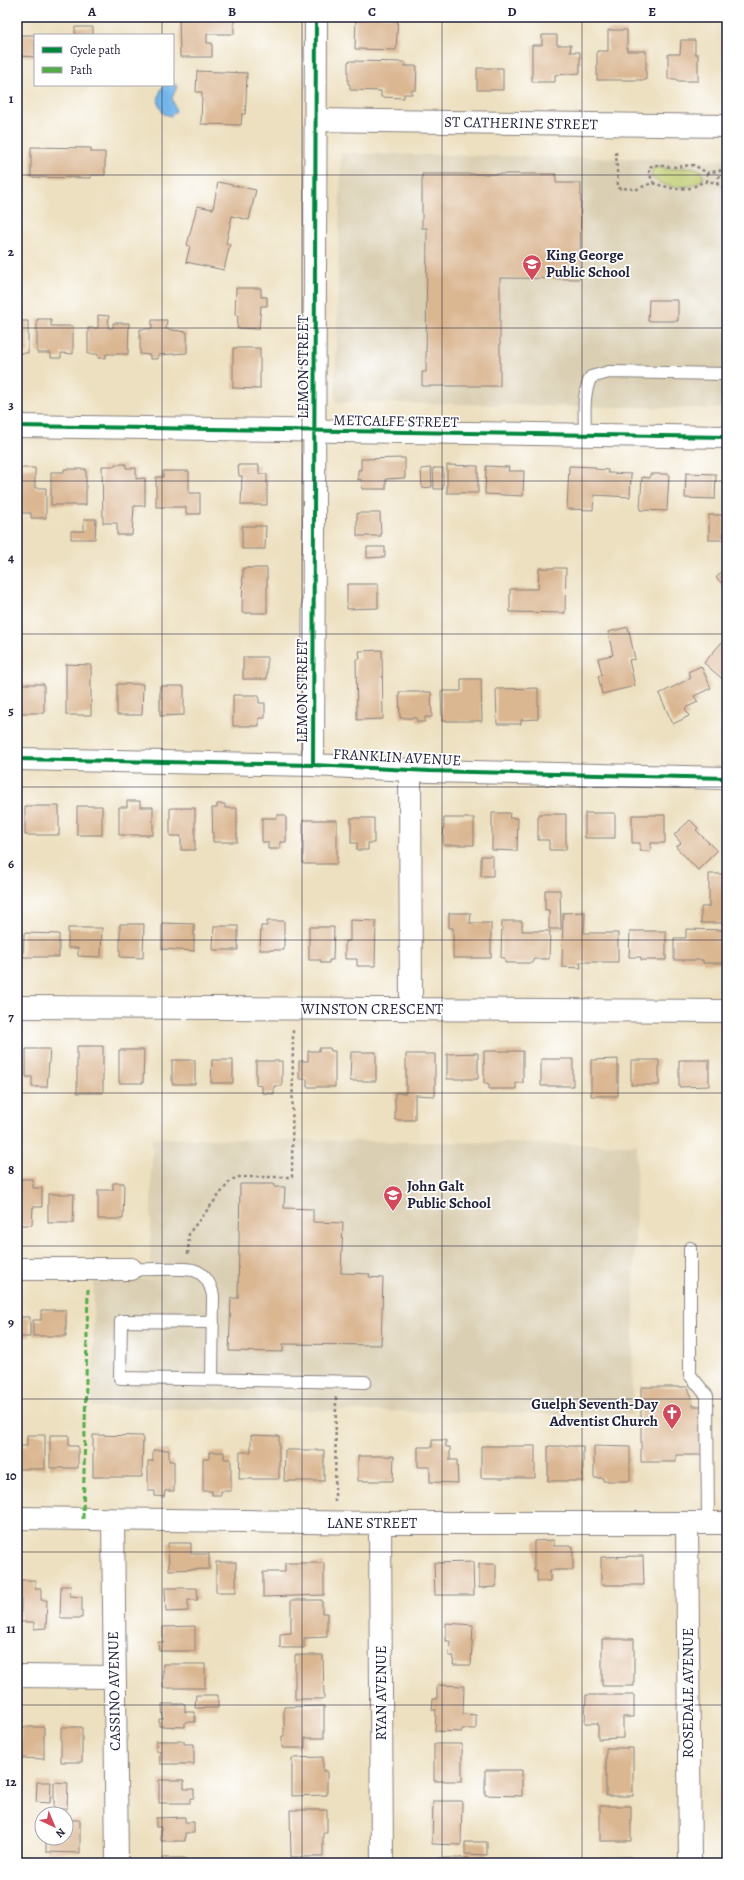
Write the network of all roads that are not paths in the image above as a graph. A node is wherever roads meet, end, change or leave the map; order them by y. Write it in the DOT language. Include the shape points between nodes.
graph roads {
  1 [pos="316,17"];
  2 [pos="316,120"];
  3 [pos="727,126"];
  4 [pos="727,374"];
  5 [pos="17,426"];
  6 [pos="315,431"];
  7 [pos="585,435"];
  8 [pos="727,437"];
  9 [pos="17,759"];
  10 [pos="314,765"];
  11 [pos="410,771"];
  12 [pos="727,778"];
  13 [pos="17,1007"];
  14 [pos="411,1009"];
  15 [pos="727,1011"];
  16 [pos="690,1248"];
  17 [pos="17,1269"];
  18 [pos="130,1269"];
  19 [pos="213,1322"];
  20 [pos="212,1379"];
  21 [pos="365,1382"];
  22 [pos="17,1518"];
  23 [pos="113,1520"];
  24 [pos="380,1523"];
  25 [pos="707,1523"];
  26 [pos="17,1676"];
  27 [pos="114,1676"];
  28 [pos="117,1863"];
  29 [pos="382,1863"];
  30 [pos="690,1863"];
  1 -- 2 [label="street, LEMON STREET"];
  2 -- 3 [label="street, ST CATHERINE STREET"];
  2 -- 6 [label="street, LEMON STREET"];
  4 -- 7 [label="lane" via="609,372 591,377 585,396"];
  5 -- 6 [label="street, METCALFE STREET"];
  6 -- 7 [label="street, METCALFE STREET"];
  6 -- 10 [label="street, LEMON STREET"];
  7 -- 8 [label="street, METCALFE STREET"];
  9 -- 10 [label="street, FRANKLIN AVENUE"];
  10 -- 11 [label="street, FRANKLIN AVENUE"];
  11 -- 12 [label="street, FRANKLIN AVENUE"];
  11 -- 14 [label="street"];
  13 -- 14 [label="street, WINSTON CRESCENT"];
  14 -- 15 [label="street, WINSTON CRESCENT"];
  16 -- 25 [label="lane" via="690,1375 707,1396"];
  17 -- 18 [label="street"];
  18 -- 19 [label="lane" via="194,1270 211,1285"];
  19 -- 20 [label="lane"];
  19 -- 20 [label="lane" via="121,1321 120,1378"];
  20 -- 21 [label="lane"];
  22 -- 23 [label="street, LANE STREET"];
  23 -- 24 [label="street, LANE STREET"];
  23 -- 27 [label="street, CASSINO AVENUE"];
  24 -- 25 [label="street, LANE STREET"];
  24 -- 29 [label="street, RYAN AVENUE"];
  25 -- 30 [label="street, ROSEDALE AVENUE"];
  26 -- 27 [label="street"];
  27 -- 28 [label="street, CASSINO AVENUE"];
}
